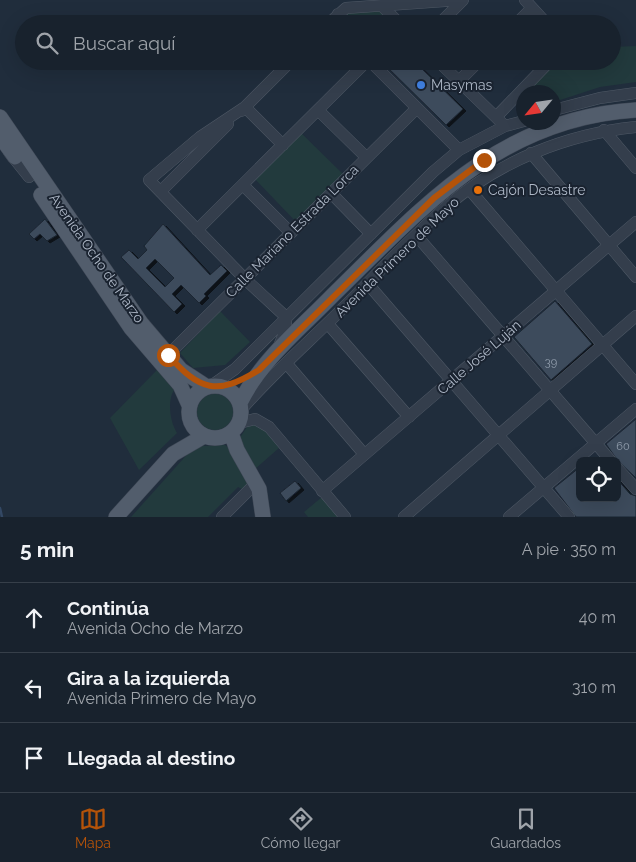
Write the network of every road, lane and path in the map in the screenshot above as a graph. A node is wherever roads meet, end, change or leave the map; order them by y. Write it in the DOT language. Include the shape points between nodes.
graph roads {
  1 [pos="459,0"];
  2 [pos="463,0"];
  3 [pos="529,4"];
  4 [pos="382,6"];
  5 [pos="338,15"];
  6 [pos="391,15"];
  7 [pos="448,15"];
  8 [pos="522,15"];
  9 [pos="539,15"];
  10 [pos="282,70"];
  11 [pos="360,70"];
  12 [pos="378,70"];
  13 [pos="447,70"];
  14 [pos="470,70"];
  15 [pos="541,70"];
  16 [pos="459,82"];
  17 [pos="636,93"];
  18 [pos="245,107"];
  19 [pos="417,108"];
  20 [pos="561,108"];
  21 [pos="318,110"];
  22 [pos="636,110"];
  23 [pos="0,117"];
  24 [pos="496,117"];
  25 [pos="516,123"];
  26 [pos="505,126"];
  27 [pos="636,127"];
  28 [pos="604,130"];
  29 [pos="0,136"];
  30 [pos="0,141"];
  31 [pos="283,145"];
  32 [pos="460,150"];
  33 [pos="532,153"];
  34 [pos="366,157"];
  35 [pos="636,168"];
  36 [pos="29,177"];
  37 [pos="243,185"];
  38 [pos="469,189"];
  39 [pos="161,191"];
  40 [pos="331,193"];
  41 [pos="636,222"];
  42 [pos="197,230"];
  43 [pos="291,233"];
  44 [pos="371,234"];
  45 [pos="416,235"];
  46 [pos="608,245"];
  47 [pos="636,277"];
  48 [pos="245,279"];
  49 [pos="368,284"];
  50 [pos="556,290"];
  51 [pos="636,316"];
  52 [pos="286,317"];
  53 [pos="328,324"];
  54 [pos="504,337"];
  55 [pos="602,345"];
  56 [pos="278,350"];
  57 [pos="168,355"];
  58 [pos="287,364"];
  59 [pos="259,370"];
  60 [pos="452,381"];
  61 [pos="636,384"];
  62 [pos="213,386"];
  63 [pos="550,390"];
  64 [pos="189,406"];
  65 [pos="636,409"];
  66 [pos="409,417"];
  67 [pos="190,421"];
  68 [pos="235,422"];
  69 [pos="498,435"];
  70 [pos="204,436"];
  71 [pos="596,443"];
  72 [pos="173,454"];
  73 [pos="364,454"];
  74 [pos="608,457"];
  75 [pos="621,472"];
  76 [pos="256,483"];
  77 [pos="543,487"];
  78 [pos="636,489"];
  79 [pos="322,490"];
  80 [pos="116,517"];
  81 [pos="222,517"];
  82 [pos="264,517"];
  83 [pos="345,517"];
  84 [pos="404,517"];
  85 [pos="509,517"];
  86 [pos="569,517"];
  1 -- 4 [label="street"];
  2 -- 7 [label="street"];
  3 -- 8 [label="street"];
  3 -- 9 [label="street"];
  4 -- 5 [label="street" via="346,8"];
  4 -- 6 [label="street"];
  10 -- 18 [label="street"];
  11 -- 21 [label="street"];
  12 -- 19 [label="street"];
  13 -- 16 [label="street"];
  14 -- 16 [label="street"];
  15 -- 24 [label="street"];
  16 -- 24 [label="street"];
  17 -- 20 [label="street"];
  18 -- 31 [label="street"];
  18 -- 39 [label="street"];
  18 -- 39 [label="street" via="200,137 149,180"];
  19 -- 32 [label="street"];
  19 -- 34 [label="street, Calle Mariano Estrada Lorca"];
  21 -- 31 [label="street"];
  21 -- 34 [label="street"];
  22 -- 56 [label="main road, Avenida Primero de Mayo" via="595,116 543,131 467,171 420,210"];
  23 -- 57 [label="main road, Avenida Ocho de Marzo" via="108,278"];
  24 -- 26 [label="street"];
  25 -- 26 [label="street"];
  26 -- 32 [label="street"];
  27 -- 28 [label="street, Avenida Primero de Mayo"];
  28 -- 33 [label="street, Avenida Primero de Mayo"];
  28 -- 35 [label="street"];
  29 -- 36 [label="main road, Avenida Ocho de Marzo"];
  30 -- 36 [label="street"];
  31 -- 37 [label="street"];
  32 -- 44 [label="street" via="433,172"];
  33 -- 38 [label="street, Avenida Primero de Mayo"];
  33 -- 46 [label="street"];
  34 -- 40 [label="street, Calle Mariano Estrada Lorca"];
  36 -- 64 [label="main road, Avenida Ocho de Marzo" via="131,328 180,385"];
  37 -- 42 [label="street"];
  37 -- 43 [label="street"];
  38 -- 45 [label="street, Avenida Primero de Mayo"];
  38 -- 50 [label="street"];
  39 -- 42 [label="street"];
  40 -- 43 [label="street, Calle Mariano Estrada Lorca"];
  40 -- 44 [label="street"];
  41 -- 46 [label="street, Calle José Luján"];
  42 -- 48 [label="street"];
  43 -- 48 [label="street, Calle Mariano Estrada Lorca"];
  44 -- 52 [label="street"];
  45 -- 49 [label="street, Avenida Primero de Mayo"];
  45 -- 54 [label="street"];
  46 -- 47 [label="street"];
  46 -- 50 [label="street, Calle José Luján"];
  48 -- 52 [label="street"];
  48 -- 57 [label="street, Calle Mariano Estrada Lorca"];
  49 -- 53 [label="street, Avenida Primero de Mayo"];
  49 -- 60 [label="street"];
  50 -- 54 [label="street, Calle José Luján"];
  50 -- 55 [label="street"];
  51 -- 55 [label="street"];
  52 -- 56 [label="street" via="286,329"];
  52 -- 62 [label="street" via="235,369"];
  53 -- 58 [label="street, Avenida Primero de Mayo"];
  53 -- 66 [label="street"];
  54 -- 60 [label="street, Calle José Luján"];
  54 -- 63 [label="street"];
  55 -- 61 [label="street"];
  55 -- 63 [label="street"];
  56 -- 59 [label="main road, Avenida Primero de Mayo"];
  57 -- 62 [label="main road, Avenida Ocho de Marzo" via="186,374"];
  58 -- 68 [label="street, Avenida Primero de Mayo"];
  58 -- 73 [label="street"];
  59 -- 62 [label="main road, Avenida Primero de Mayo" via="238,382"];
  59 -- 68 [label="main road, Avenida Primero de Mayo"];
  60 -- 66 [label="street, Calle José Luján"];
  60 -- 69 [label="street"];
  62 -- 64 [label="main road" via="194,396"];
  62 -- 68 [label="main road" via="229,390"];
  63 -- 69 [label="street"];
  63 -- 71 [label="street"];
  64 -- 67 [label="main road"];
  65 -- 71 [label="street"];
  66 -- 73 [label="street, Calle José Luján"];
  67 -- 70 [label="main road"];
  67 -- 72 [label="main road"];
  68 -- 70 [label="main road"];
  68 -- 76 [label="main road" via="237,450"];
  68 -- 79 [label="street" via="255,419 263,422"];
  69 -- 77 [label="street"];
  69 -- 84 [label="street"];
  70 -- 72 [label="main road"];
  71 -- 74 [label="street"];
  71 -- 77 [label="street"];
  72 -- 80 [label="main road"];
  73 -- 79 [label="street, Calle José Luján"];
  75 -- 78 [label="street"];
  76 -- 81 [label="street"];
  76 -- 82 [label="main road"];
  77 -- 85 [label="street"];
  77 -- 86 [label="street"];
  79 -- 83 [label="street"];
}
